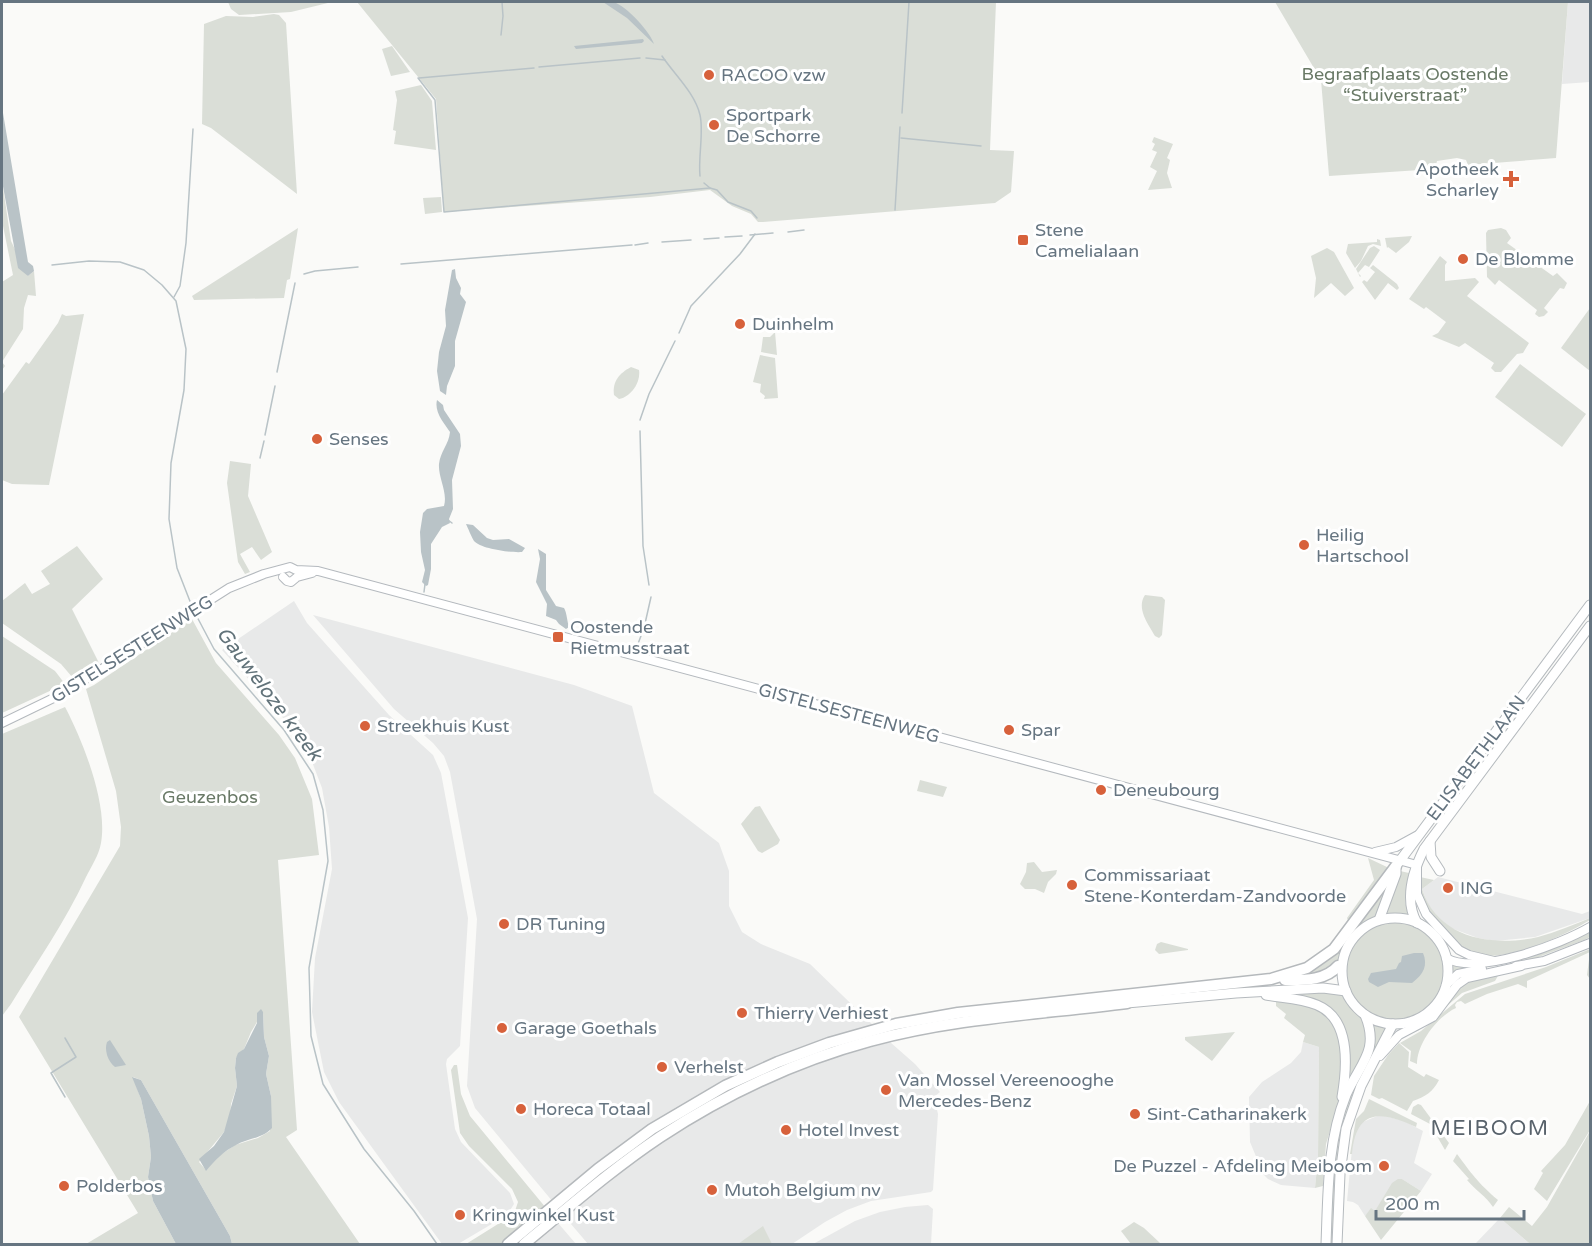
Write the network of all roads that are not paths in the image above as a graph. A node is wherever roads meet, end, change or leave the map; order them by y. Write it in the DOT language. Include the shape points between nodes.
graph roads {
  1 [pos="1590,605"];
  2 [pos="1590,626"];
  3 [pos="2,723"];
  4 [pos="1419,835"];
  5 [pos="1430,840"];
  6 [pos="1372,853"];
  7 [pos="1398,863"];
  8 [pos="1417,865"];
  9 [pos="1440,871"];
  10 [pos="1379,920"];
  11 [pos="1417,922"];
  12 [pos="1590,927"];
  13 [pos="1590,943"];
  14 [pos="1446,958"];
  15 [pos="1494,961"];
  16 [pos="1341,963"];
  17 [pos="1521,966"];
  18 [pos="1271,979"];
  19 [pos="1446,985"];
  20 [pos="1346,991"];
  21 [pos="1252,992"];
  22 [pos="1127,1003"];
  23 [pos="1365,1015"];
  24 [pos="1393,1024"];
  25 [pos="1365,1076"];
  26 [pos="1339,1114"];
  27 [pos="508,1245"];
  28 [pos="524,1245"];
  29 [pos="1326,1245"];
  30 [pos="1336,1245"];
  1 -- 4 [label="main road, ELISABETHLAAN"];
  2 -- 5 [label="main road, ELISABETHLAAN"];
  3 -- 6 [label="main road, GISTELSESTEENWEG" via="55,699 229,588 284,573 290,567 297,574 325,573"];
  4 -- 6 [label="main road" via="1400,846"];
  4 -- 7 [label="main road, ELISABETHLAAN"];
  5 -- 8 [label="main road, ELISABETHLAAN"];
  5 -- 9 [label="main road" via="1431,857"];
  6 -- 7 [label="main road, GISTELSESTEENWEG"];
  7 -- 8 [label="main road"];
  7 -- 10 [label="main road, ELISABETHLAAN"];
  7 -- 18 [label="highway" via="1334,949 1306,968"];
  8 -- 11 [label="main road, ELISABETHLAAN" via="1410,902"];
  8 -- 15 [label="main road" via="1417,894 1430,919 1459,950"];
  10 -- 11 [label="main road"];
  10 -- 16 [label="main road" via="1352,940"];
  11 -- 14 [label="main road" via="1433,933"];
  12 -- 15 [label="main road" via="1537,950"];
  13 -- 17 [label="main road"];
  14 -- 15 [label="main road" via="1461,962"];
  14 -- 19 [label="main road"];
  16 -- 18 [label="highway" via="1319,978"];
  16 -- 20 [label="main road"];
  17 -- 19 [label="main road" via="1464,971"];
  17 -- 25 [label="main road" via="1473,975 1461,982 1433,1017 1390,1042"];
  18 -- 27 [label="highway" via="958,1013 896,1024 829,1043 725,1086 652,1129"];
  19 -- 24 [label="main road" via="1426,1013"];
  20 -- 21 [label="main road" via="1323,988"];
  20 -- 23 [label="main road"];
  21 -- 22 [label="main road"];
  21 -- 26 [label="main road" via="1316,1004 1334,1020 1346,1055"];
  22 -- 28 [label="highway" via="980,1020 902,1034 838,1051 783,1072 729,1097 658,1138"];
  23 -- 24 [label="main road"];
  23 -- 26 [label="main road" via="1371,1048"];
  24 -- 25 [label="main road"];
  25 -- 30 [label="main road" via="1342,1147"];
  26 -- 29 [label="main road" via="1330,1163"];
}
